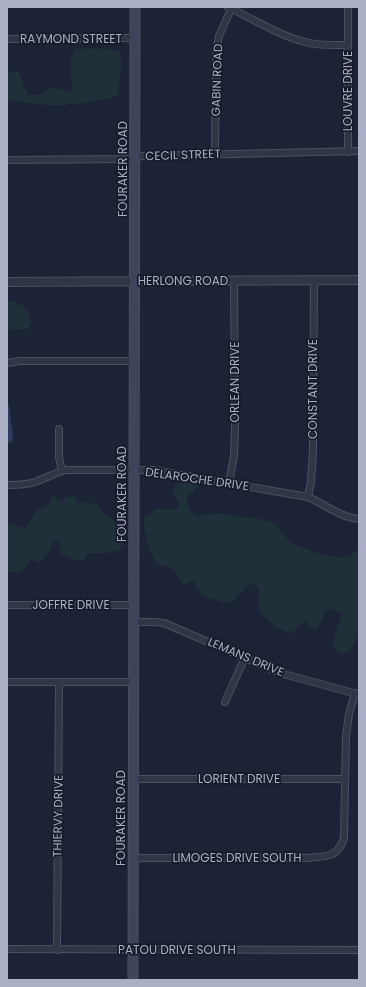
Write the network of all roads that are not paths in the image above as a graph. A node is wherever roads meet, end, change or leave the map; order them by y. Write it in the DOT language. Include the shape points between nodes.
graph roads {
  1 [pos="135,7"];
  2 [pos="348,7"];
  3 [pos="229,8"];
  4 [pos="135,38"];
  5 [pos="7,39"];
  6 [pos="348,45"];
  7 [pos="359,151"];
  8 [pos="348,152"];
  9 [pos="215,154"];
  10 [pos="135,158"];
  11 [pos="7,160"];
  12 [pos="314,280"];
  13 [pos="359,280"];
  14 [pos="135,281"];
  15 [pos="234,281"];
  16 [pos="7,282"];
  17 [pos="134,361"];
  18 [pos="7,363"];
  19 [pos="59,428"];
  20 [pos="62,471"];
  21 [pos="134,471"];
  22 [pos="229,483"];
  23 [pos="7,485"];
  24 [pos="308,497"];
  25 [pos="359,519"];
  26 [pos="135,604"];
  27 [pos="7,605"];
  28 [pos="134,622"];
  29 [pos="245,657"];
  30 [pos="7,682"];
  31 [pos="59,682"];
  32 [pos="134,682"];
  33 [pos="357,694"];
  34 [pos="225,702"];
  35 [pos="133,779"];
  36 [pos="345,779"];
  37 [pos="133,858"];
  38 [pos="7,949"];
  39 [pos="57,950"];
  40 [pos="133,950"];
  41 [pos="359,950"];
  42 [pos="133,980"];
  1 -- 4 [label="main road, FOURAKER ROAD"];
  2 -- 6 [label="street, LOUVRE DRIVE"];
  3 -- 6 [label="street" via="303,42"];
  3 -- 9 [label="street, GABIN ROAD" via="216,52"];
  4 -- 5 [label="street, RAYMOND STREET"];
  4 -- 10 [label="main road, FOURAKER ROAD"];
  6 -- 8 [label="street, LOUVRE DRIVE"];
  7 -- 8 [label="street, CECIL STREET"];
  8 -- 9 [label="street, CECIL STREET"];
  9 -- 10 [label="street, CECIL STREET"];
  10 -- 11 [label="street, CECIL STREET"];
  10 -- 14 [label="main road, FOURAKER ROAD"];
  12 -- 13 [label="street, HERLONG ROAD"];
  12 -- 15 [label="street, HERLONG ROAD"];
  12 -- 24 [label="street, CONSTANT DRIVE" via="313,451 312,482"];
  14 -- 15 [label="street, HERLONG ROAD"];
  14 -- 16 [label="street, HERLONG ROAD"];
  14 -- 17 [label="main road, FOURAKER ROAD"];
  15 -- 22 [label="street, ORLEAN DRIVE" via="235,427 234,456"];
  17 -- 18 [label="street"];
  17 -- 21 [label="main road, FOURAKER ROAD"];
  19 -- 20 [label="street" via="59,457"];
  20 -- 21 [label="street, DELAROCHE DRIVE"];
  20 -- 23 [label="street, DELAROCHE DRIVE" via="35,482"];
  21 -- 22 [label="street, DELAROCHE DRIVE" via="153,470"];
  21 -- 26 [label="main road, FOURAKER ROAD"];
  22 -- 24 [label="street, DELAROCHE DRIVE"];
  24 -- 25 [label="street, DELAROCHE DRIVE" via="343,516"];
  26 -- 27 [label="street, JOFFRE DRIVE"];
  26 -- 28 [label="main road, FOURAKER ROAD"];
  28 -- 29 [label="street, LEMANS DRIVE" via="164,623"];
  28 -- 32 [label="main road, FOURAKER ROAD"];
  29 -- 33 [label="street, LEMANS DRIVE" via="280,672"];
  29 -- 34 [label="street"];
  30 -- 31 [label="street"];
  31 -- 32 [label="street"];
  31 -- 39 [label="street, THIERVY DRIVE"];
  32 -- 35 [label="main road, FOURAKER ROAD"];
  33 -- 36 [label="street" via="349,714"];
  35 -- 36 [label="street, LORIENT DRIVE"];
  35 -- 37 [label="main road, FOURAKER ROAD"];
  36 -- 37 [label="street, LIMOGES DRIVE SOUTH" via="344,838 339,849 328,856"];
  37 -- 40 [label="main road, FOURAKER ROAD"];
  38 -- 39 [label="street, PATOU DRIVE SOUTH"];
  39 -- 40 [label="street, PATOU DRIVE SOUTH"];
  40 -- 41 [label="street, PATOU DRIVE SOUTH"];
  40 -- 42 [label="main road, FOURAKER ROAD"];
}
